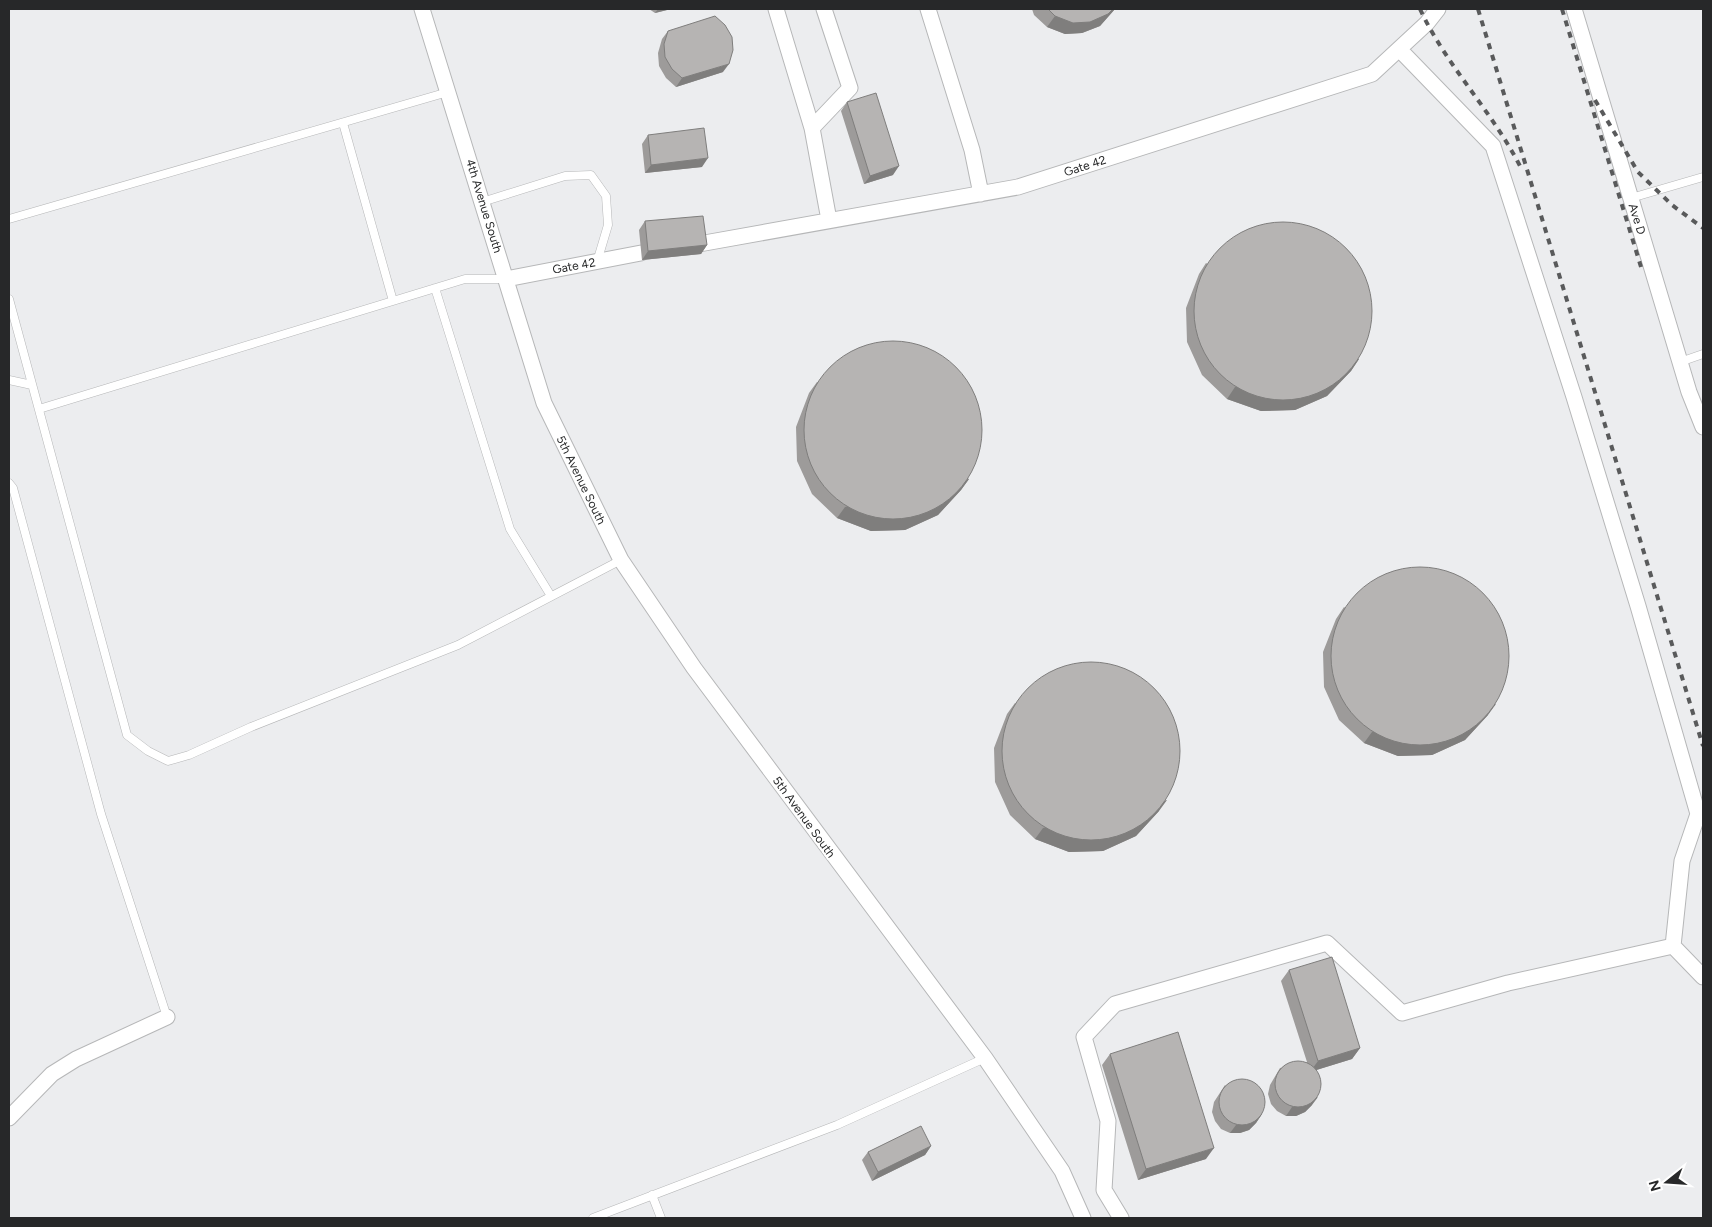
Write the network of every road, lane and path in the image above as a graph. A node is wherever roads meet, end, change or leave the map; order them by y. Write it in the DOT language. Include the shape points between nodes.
graph roads {
  1 [pos="422,9"];
  2 [pos="776,9"];
  3 [pos="824,9"];
  4 [pos="928,9"];
  5 [pos="1438,9"];
  6 [pos="1574,9"];
  7 [pos="1399,49"];
  8 [pos="448,92"];
  9 [pos="344,123"];
  10 [pos="812,128"];
  11 [pos="1703,177"];
  12 [pos="981,194"];
  13 [pos="1631,198"];
  14 [pos="482,202"];
  15 [pos="9,220"];
  16 [pos="829,220"];
  17 [pos="699,244"];
  18 [pos="641,253"];
  19 [pos="597,262"];
  20 [pos="506,278"];
  21 [pos="435,288"];
  22 [pos="9,299"];
  23 [pos="393,301"];
  24 [pos="1703,354"];
  25 [pos="1680,362"];
  26 [pos="9,380"];
  27 [pos="32,385"];
  28 [pos="544,403"];
  29 [pos="38,409"];
  30 [pos="1703,427"];
  31 [pos="9,483"];
  32 [pos="621,560"];
  33 [pos="550,596"];
  34 [pos="1673,946"];
  35 [pos="1703,978"];
  36 [pos="167,1017"];
  37 [pos="985,1058"];
  38 [pos="9,1118"];
  39 [pos="652,1196"];
  40 [pos="616,1209"];
  41 [pos="593,1218"];
  42 [pos="620,1218"];
  43 [pos="661,1218"];
  44 [pos="1082,1218"];
  45 [pos="1121,1218"];
  1 -- 8 [label="street, 4th Avenue South"];
  2 -- 10 [label="street"];
  3 -- 10 [label="street" via="850,88"];
  4 -- 12 [label="street" via="972,150"];
  5 -- 7 [label="street, Gate 42"];
  6 -- 13 [label="street, Ave D"];
  7 -- 12 [label="street, Gate 42" via="1372,74 1018,187"];
  7 -- 34 [label="street" via="1493,146 1629,578 1698,814 1682,861"];
  8 -- 9 [label="lane"];
  8 -- 14 [label="street, 4th Avenue South"];
  9 -- 15 [label="lane"];
  9 -- 23 [label="lane"];
  10 -- 16 [label="street"];
  11 -- 13 [label="lane"];
  12 -- 16 [label="street, Gate 42"];
  13 -- 25 [label="street, Ave D"];
  14 -- 19 [label="lane" via="565,176 591,175 606,196 608,225"];
  14 -- 20 [label="street, 4th Avenue South"];
  16 -- 17 [label="street, Gate 42"];
  18 -- 19 [label="street, Gate 42"];
  19 -- 20 [label="street, Gate 42"];
  20 -- 21 [label="lane" via="465,279"];
  20 -- 28 [label="street, 4th Avenue South"];
  21 -- 23 [label="lane"];
  21 -- 33 [label="lane" via="510,529"];
  22 -- 27 [label="lane"];
  23 -- 29 [label="lane"];
  24 -- 25 [label="lane"];
  25 -- 30 [label="street, Ave D"];
  26 -- 27 [label="lane"];
  27 -- 29 [label="lane"];
  28 -- 32 [label="street, 5th Avenue South"];
  29 -- 33 [label="lane" via="127,735 148,752 168,761 458,645"];
  31 -- 36 [label="lane" via="13,488 101,814"];
  32 -- 33 [label="lane"];
  32 -- 37 [label="street, 5th Avenue South" via="700,676"];
  34 -- 35 [label="street"];
  34 -- 45 [label="street" via="1508,983 1402,1013 1327,943 1115,1004 1084,1037 1108,1121 1104,1190"];
  36 -- 38 [label="street" via="60,1069"];
  37 -- 39 [label="lane" via="838,1125"];
  37 -- 44 [label="street, 5th Avenue South" via="1062,1171"];
  39 -- 40 [label="lane"];
  39 -- 43 [label="lane"];
  40 -- 41 [label="lane"];
  40 -- 42 [label="lane"];
}
